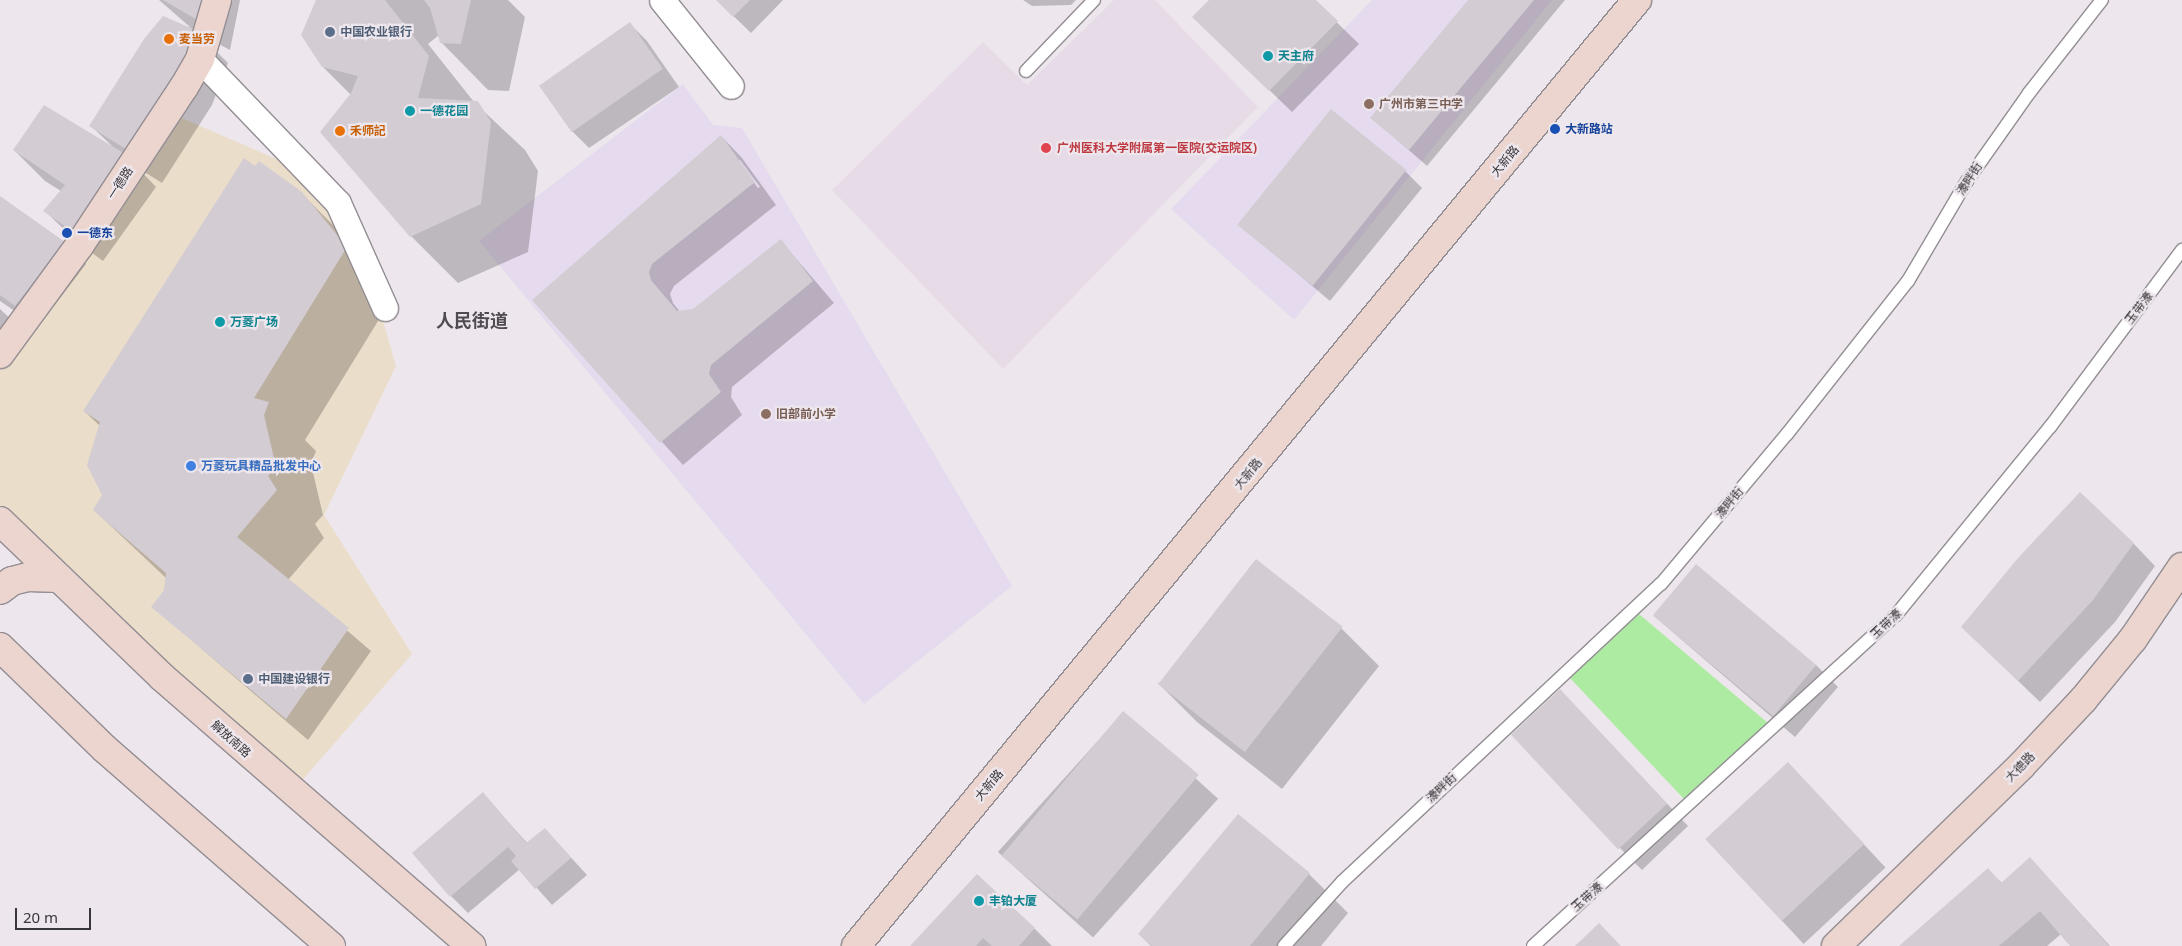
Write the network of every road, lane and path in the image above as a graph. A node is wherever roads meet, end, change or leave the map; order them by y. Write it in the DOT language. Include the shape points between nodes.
graph roads {
  1 [pos="217,0"];
  2 [pos="662,0"];
  3 [pos="1094,0"];
  4 [pos="1637,0"];
  5 [pos="2102,0"];
  6 [pos="200,59"];
  7 [pos="1026,71"];
  8 [pos="731,86"];
  9 [pos="2182,250"];
  10 [pos="385,308"];
  11 [pos="0,354"];
  12 [pos="0,522"];
  13 [pos="2182,567"];
  14 [pos="59,578"];
  15 [pos="0,590"];
  16 [pos="0,647"];
  17 [pos="331,946"];
  18 [pos="471,946"];
  19 [pos="856,946"];
  20 [pos="1284,946"];
  21 [pos="1534,946"];
  22 [pos="1836,946"];
  1 -- 6 [label="main road, 一德路"];
  2 -- 8 [label="street"];
  3 -- 7 [label="lane"];
  4 -- 19 [label="main road, 大新路"];
  5 -- 20 [label="lane, 濠畔街" via="2029,93 1967,181 1908,281 1787,434 1661,584 1349,875"];
  6 -- 10 [label="street" via="338,203"];
  6 -- 11 [label="main road, 一德路" via="79,246"];
  9 -- 21 [label="lane, 玉带濠" via="2050,427 1896,615"];
  12 -- 14 [label="main road, 解放南路"];
  13 -- 22 [label="main road, 大德路" via="2133,638 2083,700 2021,766"];
  14 -- 15 [label="main road" via="28,577 12,581"];
  14 -- 18 [label="main road, 解放南路" via="162,677"];
  16 -- 17 [label="main road" via="105,750"];
}
